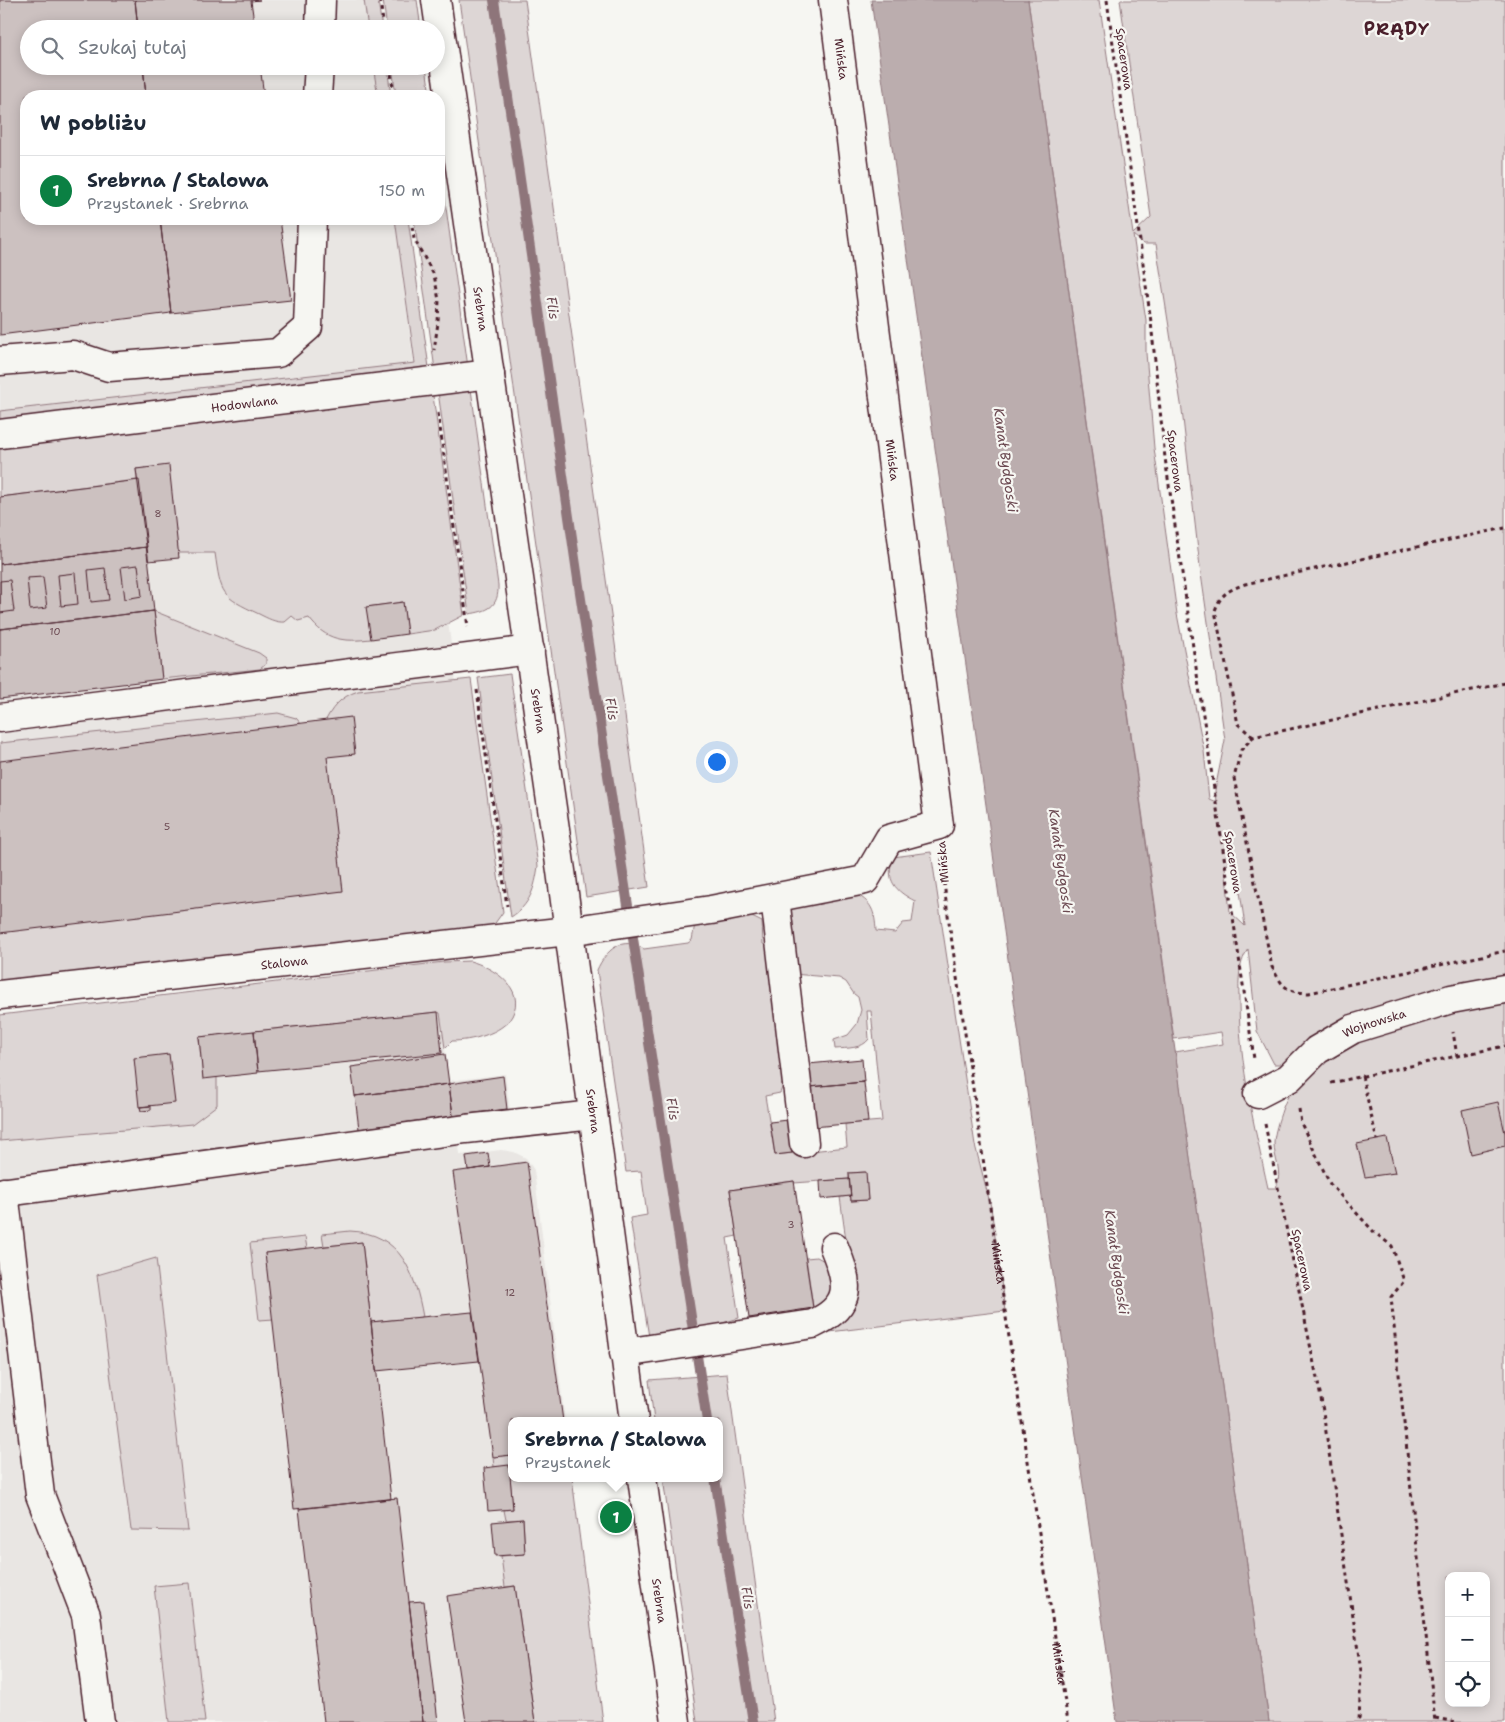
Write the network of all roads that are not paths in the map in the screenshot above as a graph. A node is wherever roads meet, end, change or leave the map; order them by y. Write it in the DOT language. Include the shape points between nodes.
graph roads {
  1 [pos="322,0"];
  2 [pos="436,0"];
  3 [pos="833,0"];
  4 [pos="321,20"];
  5 [pos="439,20"];
  6 [pos="445,62"];
  7 [pos="318,75"];
  8 [pos="317,90"];
  9 [pos="312,225"];
  10 [pos="0,361"];
  11 [pos="490,374"];
  12 [pos="0,434"];
  13 [pos="530,650"];
  14 [pos="0,718"];
  15 [pos="939,825"];
  16 [pos="775,898"];
  17 [pos="568,931"];
  18 [pos="1505,989"];
  19 [pos="0,995"];
  20 [pos="1258,1094"];
  21 [pos="593,1115"];
  22 [pos="804,1143"];
  23 [pos="2,1192"];
  24 [pos="834,1247"];
  25 [pos="624,1353"];
  26 [pos="633,1417"];
  27 [pos="643,1482"];
  28 [pos="100,1722"];
  29 [pos="676,1722"];
  1 -- 4 [label="street"];
  2 -- 5 [label="street, Srebrna"];
  3 -- 15 [label="street, Mińska"];
  6 -- 11 [label="street, Srebrna"];
  7 -- 8 [label="street"];
  9 -- 10 [label="street" via="308,327 278,353 108,367 73,355"];
  11 -- 12 [label="street, Hodowlana"];
  11 -- 13 [label="street, Srebrna"];
  13 -- 14 [label="street"];
  13 -- 17 [label="street, Srebrna"];
  15 -- 16 [label="street, Stalowa" via="889,839 865,880"];
  16 -- 17 [label="street, Stalowa"];
  16 -- 22 [label="street"];
  17 -- 19 [label="street, Stalowa"];
  17 -- 21 [label="street, Srebrna"];
  18 -- 20 [label="street, Wojnowska" via="1451,999 1353,1029 1317,1050 1289,1078"];
  21 -- 23 [label="street" via="466,1129"];
  21 -- 25 [label="street, Srebrna"];
  23 -- 28 [label="street" via="40,1495 86,1615"];
  24 -- 25 [label="street" via="845,1273 846,1287 836,1310 826,1318 813,1324"];
  25 -- 26 [label="street, Srebrna"];
  27 -- 29 [label="street, Srebrna"];
}
